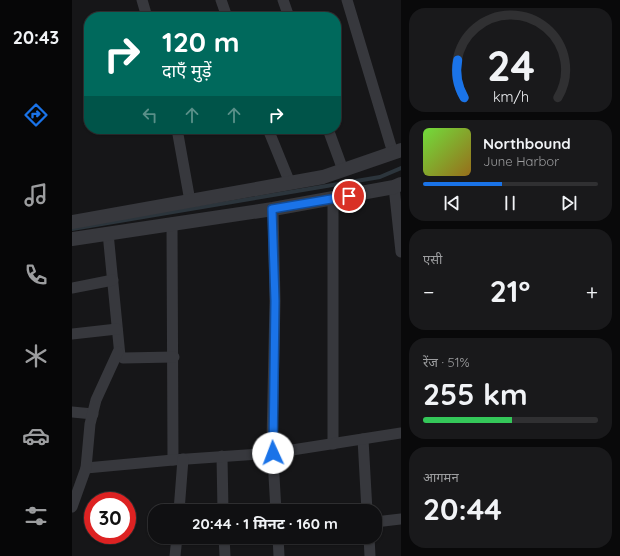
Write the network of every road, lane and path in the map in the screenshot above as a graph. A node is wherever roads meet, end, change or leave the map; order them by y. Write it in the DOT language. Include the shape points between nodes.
graph roads {
  1 [pos="142,0"];
  2 [pos="221,0"];
  3 [pos="283,0"];
  4 [pos="346,0"];
  5 [pos="146,12"];
  6 [pos="225,12"];
  7 [pos="287,12"];
  8 [pos="178,134"];
  9 [pos="270,134"];
  10 [pos="330,134"];
  11 [pos="397,152"];
  12 [pos="343,170"];
  13 [pos="290,183"];
  14 [pos="398,186"];
  15 [pos="333,199"];
  16 [pos="190,201"];
  17 [pos="272,209"];
  18 [pos="72,222"];
  19 [pos="172,224"];
  20 [pos="108,233"];
  21 [pos="72,239"];
  22 [pos="401,252"];
  23 [pos="113,280"];
  24 [pos="72,288"];
  25 [pos="117,329"];
  26 [pos="72,334"];
  27 [pos="118,352"];
  28 [pos="174,357"];
  29 [pos="72,412"];
  30 [pos="93,414"];
  31 [pos="401,433"];
  32 [pos="363,439"];
  33 [pos="333,444"];
  34 [pos="273,453"];
  35 [pos="222,456"];
  36 [pos="178,459"];
  37 [pos="86,468"];
  38 [pos="179,504"];
  39 [pos="223,504"];
  40 [pos="276,504"];
  41 [pos="367,504"];
  42 [pos="72,507"];
  43 [pos="401,519"];
  44 [pos="382,521"];
  45 [pos="176,544"];
  46 [pos="224,544"];
  47 [pos="278,544"];
  48 [pos="369,544"];
  49 [pos="175,556"];
  50 [pos="225,556"];
  51 [pos="279,556"];
  52 [pos="370,556"];
  1 -- 5 [label="street"];
  2 -- 6 [label="street"];
  3 -- 7 [label="street"];
  4 -- 11 [label="street"];
  8 -- 16 [label="street"];
  9 -- 13 [label="street"];
  10 -- 12 [label="street"];
  11 -- 12 [label="street"];
  12 -- 13 [label="street" via="323,177"];
  13 -- 16 [label="street"];
  14 -- 15 [label="street"];
  14 -- 22 [label="street"];
  15 -- 17 [label="street"];
  15 -- 33 [label="street"];
  16 -- 18 [label="street"];
  17 -- 19 [label="street"];
  17 -- 34 [label="street" via="275,301"];
  19 -- 20 [label="street"];
  19 -- 28 [label="street"];
  20 -- 21 [label="street"];
  20 -- 23 [label="street"];
  23 -- 24 [label="street"];
  23 -- 25 [label="street"];
  25 -- 26 [label="street"];
  25 -- 27 [label="street"];
  27 -- 28 [label="street" via="123,358"];
  27 -- 30 [label="street" via="102,386"];
  28 -- 36 [label="street"];
  29 -- 30 [label="street"];
  30 -- 37 [label="street"];
  31 -- 32 [label="street"];
  32 -- 33 [label="street"];
  32 -- 41 [label="street"];
  33 -- 34 [label="street"];
  34 -- 35 [label="street"];
  34 -- 40 [label="street"];
  35 -- 36 [label="street"];
  35 -- 39 [label="street"];
  36 -- 37 [label="street"];
  36 -- 38 [label="street"];
  37 -- 42 [label="street"];
  43 -- 44 [label="street"];
  45 -- 49 [label="street"];
  46 -- 50 [label="street"];
  47 -- 51 [label="street"];
  48 -- 52 [label="street"];
}
